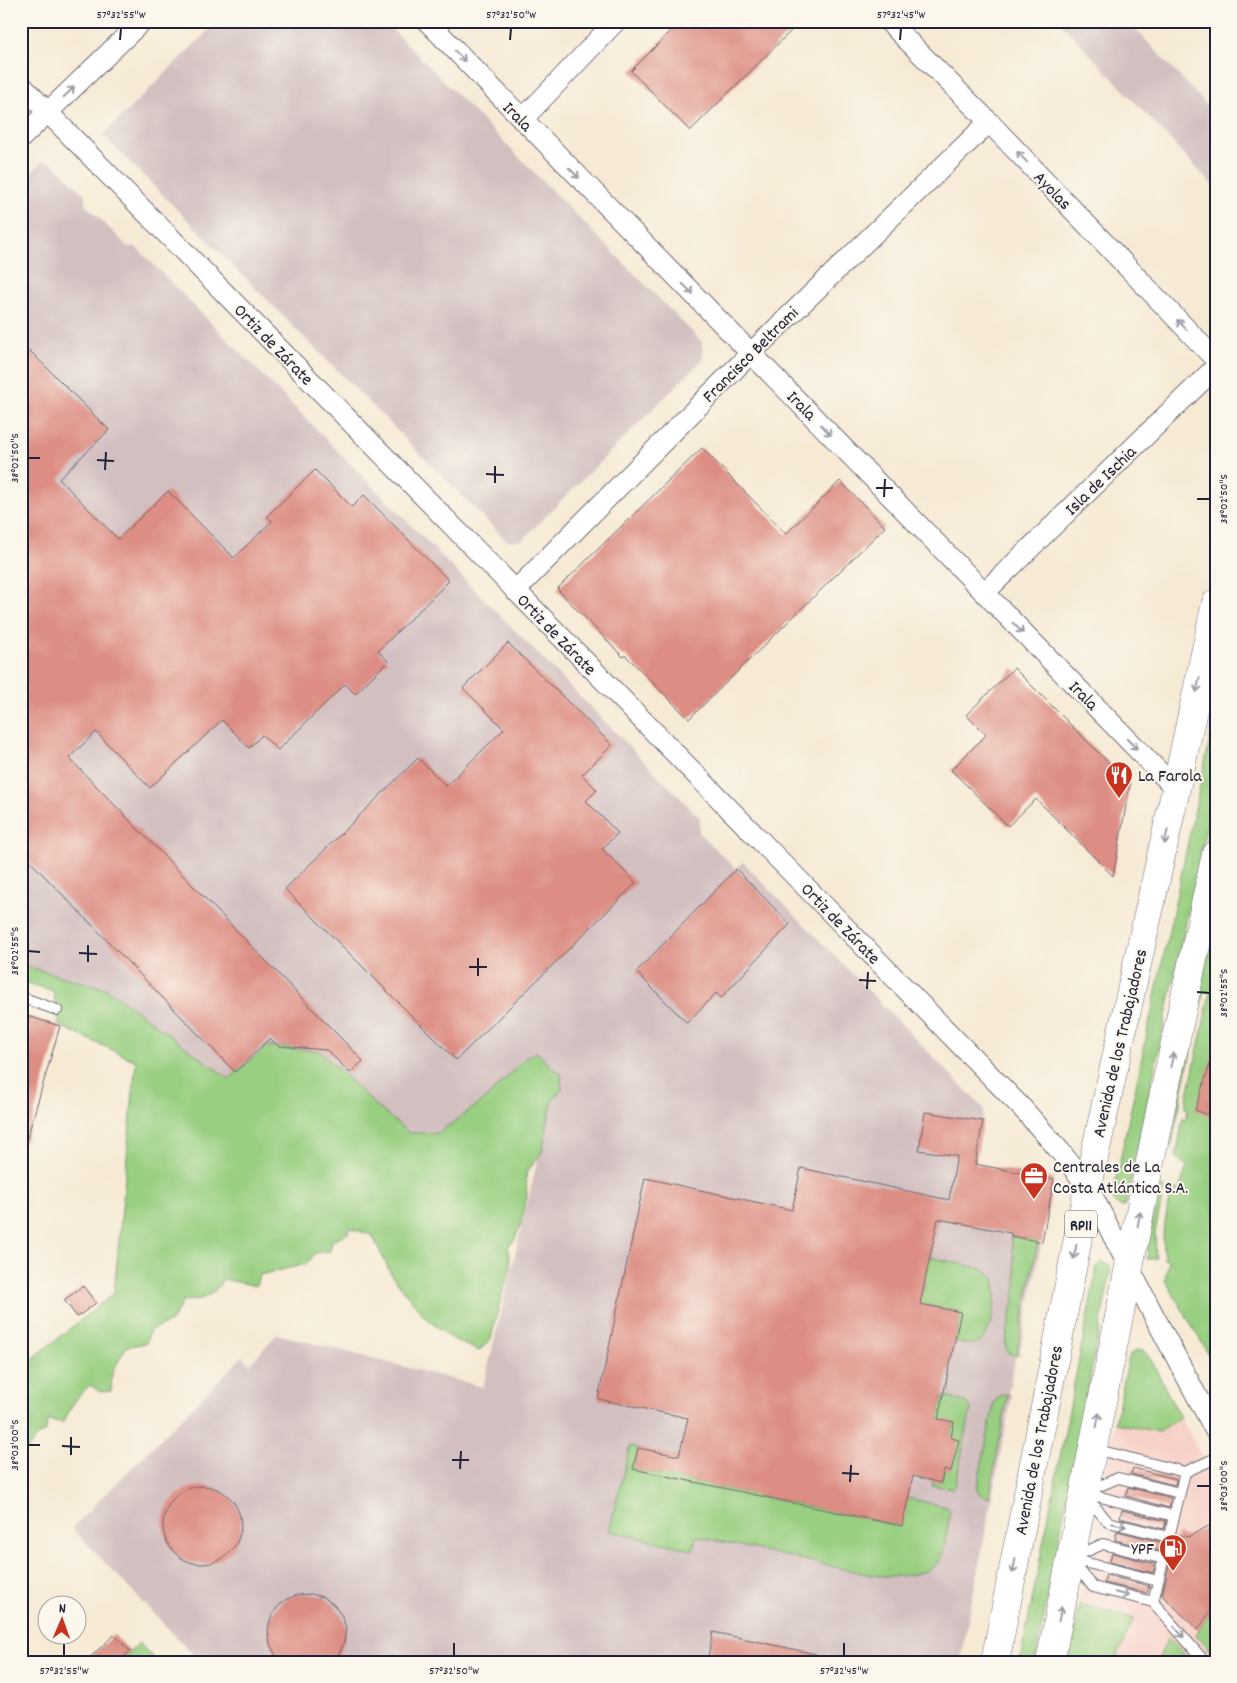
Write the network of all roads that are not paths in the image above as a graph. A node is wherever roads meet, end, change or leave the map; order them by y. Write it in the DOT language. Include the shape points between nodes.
graph roads {
  1 [pos="142,21"];
  2 [pos="426,21"];
  3 [pos="616,21"];
  4 [pos="888,21"];
  5 [pos="21,85"];
  6 [pos="48,112"];
  7 [pos="522,120"];
  8 [pos="988,122"];
  9 [pos="21,138"];
  10 [pos="751,352"];
  11 [pos="1216,360"];
  12 [pos="1216,367"];
  13 [pos="515,591"];
  14 [pos="984,593"];
  15 [pos="1216,603"];
  16 [pos="1176,789"];
  17 [pos="1216,854"];
  18 [pos="21,997"];
  19 [pos="57,1010"];
  20 [pos="1088,1187"];
  21 [pos="1130,1267"];
  22 [pos="1216,1432"];
  23 [pos="1093,1448"];
  24 [pos="1216,1458"];
  25 [pos="1185,1472"];
  26 [pos="1084,1493"];
  27 [pos="1180,1494"];
  28 [pos="1174,1516"];
  29 [pos="1169,1537"];
  30 [pos="1071,1558"];
  31 [pos="1164,1559"];
  32 [pos="1158,1581"];
  33 [pos="1153,1602"];
  34 [pos="995,1662"];
  35 [pos="1050,1662"];
  36 [pos="1205,1662"];
  6 -- 1 [label="street, one-way"];
  2 -- 7 [label="street, Irala, one-way"];
  3 -- 7 [label="street"];
  4 -- 8 [label="street, Ayolas"];
  5 -- 6 [label="street, Ortiz de Zárate"];
  6 -- 9 [label="street"];
  6 -- 13 [label="street, Ortiz de Zárate"];
  7 -- 10 [label="street, Irala, one-way"];
  8 -- 10 [label="street, Francisco Beltrami"];
  11 -- 8 [label="street, Ayolas, one-way"];
  10 -- 13 [label="street, Francisco Beltrami"];
  10 -- 14 [label="street, Irala, one-way"];
  12 -- 14 [label="street, Isla de Ischia"];
  13 -- 20 [label="street, Ortiz de Zárate" via="1023,1109"];
  14 -- 16 [label="street, Irala, one-way"];
  15 -- 16 [label="main road, Avenida de los Trabajadores / RP11, one-way"];
  16 -- 20 [label="main road, Avenida de los Trabajadores / RP11, one-way"];
  21 -- 17 [label="main road, one-way"];
  18 -- 19 [label="lane"];
  20 -- 21 [label="street, Ortiz de Zárate"];
  20 -- 34 [label="main road, Avenida de los Trabajadores / RP11, one-way"];
  21 -- 22 [label="street, Ortiz de Zárate"];
  23 -- 21 [label="main road, one-way"];
  23 -- 25 [label="lane"];
  23 -- 26 [label="main road"];
  24 -- 25 [label="lane"];
  25 -- 27 [label="lane"];
  26 -- 27 [label="lane" via="1118,1478"];
  26 -- 28 [label="lane"];
  26 -- 29 [label="lane, one-way" via="1108,1522"];
  26 -- 30 [label="main road"];
  27 -- 28 [label="lane"];
  28 -- 29 [label="lane"];
  29 -- 31 [label="lane"];
  30 -- 31 [label="lane" via="1103,1544"];
  30 -- 32 [label="lane"];
  30 -- 33 [label="lane, one-way" via="1093,1587"];
  35 -- 30 [label="main road, one-way"];
  31 -- 32 [label="lane"];
  32 -- 33 [label="lane"];
  33 -- 36 [label="lane, one-way"];
}
